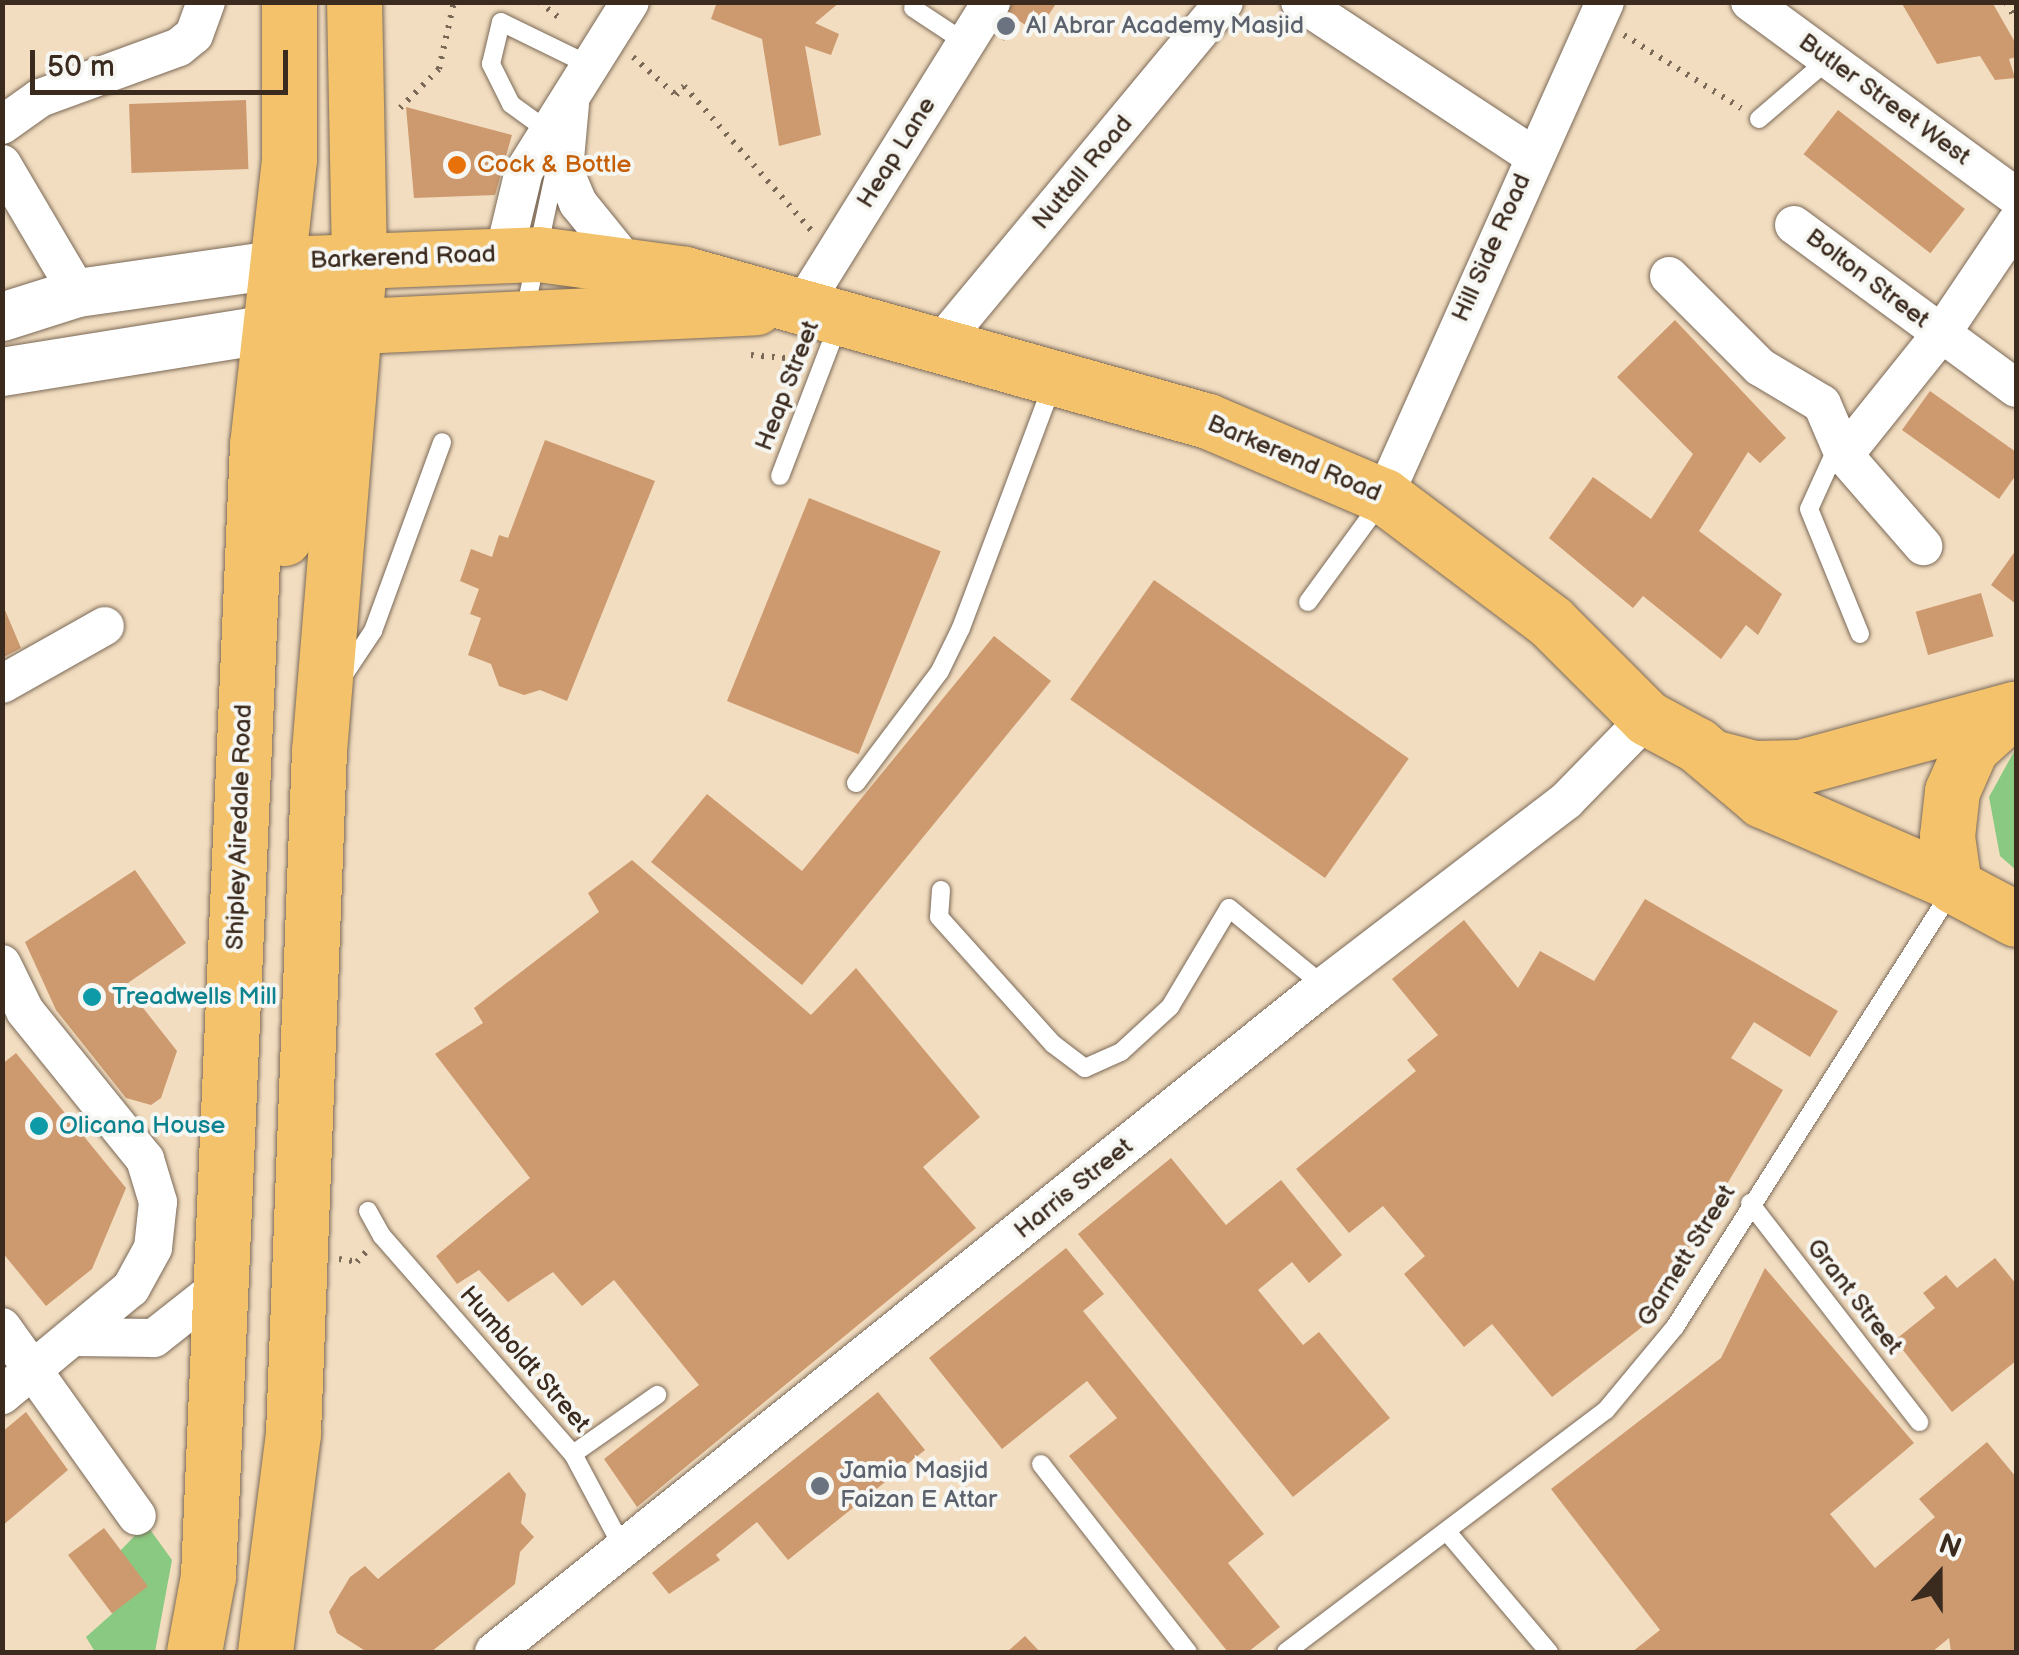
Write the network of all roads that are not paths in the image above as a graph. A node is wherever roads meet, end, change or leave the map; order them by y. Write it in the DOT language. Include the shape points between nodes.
graph roads {
  1 [pos="206,2"];
  2 [pos="289,2"];
  3 [pos="354,2"];
  4 [pos="630,2"];
  5 [pos="990,2"];
  6 [pos="1224,2"];
  7 [pos="1300,2"];
  8 [pos="1750,2"];
  9 [pos="913,8"];
  10 [pos="1601,10"];
  11 [pos="966,43"];
  12 [pos="1829,59"];
  13 [pos="585,68"];
  14 [pos="1758,119"];
  15 [pos="2,125"];
  16 [pos="548,131"];
  17 [pos="1532,155"];
  18 [pos="2,164"];
  19 [pos="2016,198"];
  20 [pos="2016,222"];
  21 [pos="1794,225"];
  22 [pos="521,254"];
  23 [pos="358,260"];
  24 [pos="281,264"];
  25 [pos="629,266"];
  26 [pos="1669,276"];
  27 [pos="78,293"];
  28 [pos="823,309"];
  29 [pos="2,317"];
  30 [pos="524,317"];
  31 [pos="310,328"];
  32 [pos="1941,334"];
  33 [pos="941,344"];
  34 [pos="2,372"];
  35 [pos="1055,376"];
  36 [pos="2016,388"];
  37 [pos="442,442"];
  38 [pos="1841,449"];
  39 [pos="780,476"];
  40 [pos="1384,496"];
  41 [pos="1923,546"];
  42 [pos="1308,602"];
  43 [pos="105,626"];
  44 [pos="1860,634"];
  45 [pos="2,684"];
  46 [pos="323,706"];
  47 [pos="2015,709"];
  48 [pos="1646,718"];
  49 [pos="1709,756"];
  50 [pos="856,783"];
  51 [pos="1954,884"];
  52 [pos="941,890"];
  53 [pos="2016,919"];
  54 [pos="2,964"];
  55 [pos="1324,986"];
  56 [pos="14,1020"];
  57 [pos="1750,1202"];
  58 [pos="368,1212"];
  59 [pos="221,1285"];
  60 [pos="2,1327"];
  61 [pos="74,1337"];
  62 [pos="37,1367"];
  63 [pos="657,1394"];
  64 [pos="2,1395"];
  65 [pos="1919,1422"];
  66 [pos="573,1454"];
  67 [pos="1041,1464"];
  68 [pos="137,1516"];
  69 [pos="1448,1533"];
  70 [pos="626,1553"];
  71 [pos="272,1647"];
  72 [pos="194,1652"];
  73 [pos="494,1652"];
  74 [pos="1188,1652"];
  75 [pos="1286,1652"];
  76 [pos="1549,1652"];
  1 -- 15 [label="street" via="194,35 179,47 40,98"];
  2 -- 24 [label="main road, Shipley Airedale Road"];
  3 -- 23 [label="main road, Shipley Airedale Road"];
  4 -- 13 [label="street"];
  5 -- 11 [label="street, Heap Lane"];
  6 -- 33 [label="street, Nuttall Road"];
  7 -- 17 [label="street"];
  8 -- 12 [label="street, Butler Street West"];
  9 -- 11 [label="lane"];
  10 -- 17 [label="street, Hill Side Road"];
  11 -- 28 [label="street, Heap Lane" via="834,255"];
  12 -- 14 [label="lane"];
  12 -- 19 [label="street, Butler Street West"];
  13 -- 16 [label="street"];
  13 -- 16 [label="lane" via="501,22 491,64 512,104"];
  13 -- 22 [label="lane"];
  13 -- 25 [label="street" via="564,170 578,204"];
  16 -- 22 [label="street" via="524,170"];
  17 -- 40 [label="street, Hill Side Road"];
  18 -- 27 [label="street"];
  20 -- 32 [label="street, Bolton Street"];
  21 -- 32 [label="street, Bolton Street"];
  22 -- 23 [label="main road, Barkerend Road"];
  22 -- 25 [label="main road, Barkerend Road"];
  22 -- 30 [label="lane"];
  23 -- 24 [label="main road, Barkerend Road"];
  23 -- 31 [label="main road, Shipley Airedale Road"];
  24 -- 27 [label="street, Barkerend Road"];
  24 -- 31 [label="main road, Shipley Airedale Road"];
  25 -- 28 [label="main road, Barkerend Road"];
  26 -- 38 [label="street" via="1760,367 1822,404"];
  27 -- 29 [label="street, Barkerend Road"];
  28 -- 30 [label="main road, Barkerend Road"];
  28 -- 33 [label="main road, Barkerend Road"];
  28 -- 39 [label="lane, Heap Street"];
  30 -- 31 [label="main road, Barkerend Road"];
  31 -- 34 [label="street, Barkerend Road"];
  31 -- 46 [label="main road, Shipley Airedale Road"];
  31 -- 59 [label="main road, Shipley Airedale Road" via="257,445"];
  32 -- 36 [label="street, Bolton Street"];
  32 -- 38 [label="street, Bolton Street"];
  33 -- 35 [label="main road, Barkerend Road"];
  35 -- 40 [label="main road, Barkerend Road" via="1208,421"];
  35 -- 50 [label="lane" via="962,628 940,671"];
  37 -- 46 [label="lane" via="373,631"];
  38 -- 41 [label="street"];
  38 -- 44 [label="lane" via="1809,509"];
  40 -- 42 [label="lane"];
  40 -- 48 [label="main road, Barkerend Road" via="1537,610"];
  43 -- 45 [label="street"];
  46 -- 71 [label="main road, Shipley Airedale Road" via="293,1434"];
  47 -- 49 [label="main road, Barkerend Road" via="1800,767 1754,768"];
  47 -- 51 [label="main road" via="1972,748 1952,791 1946,836"];
  48 -- 49 [label="main road, Barkerend Road"];
  48 -- 55 [label="street, Harris Street" via="1566,801"];
  49 -- 51 [label="main road, Barkerend Road" via="1762,800"];
  51 -- 53 [label="main road, Barkerend Road"];
  51 -- 57 [label="lane, Garnett Street"];
  52 -- 55 [label="lane" via="939,917 1053,1044 1085,1068 1121,1052 1170,1007 1229,908"];
  54 -- 56 [label="street"];
  55 -- 70 [label="street, Harris Street"];
  56 -- 61 [label="street" via="145,1159 158,1202 153,1248 131,1288"];
  57 -- 65 [label="lane, Grant Street"];
  57 -- 69 [label="lane, Garnett Street" via="1675,1327 1606,1410"];
  58 -- 66 [label="lane, Humboldt Street"];
  59 -- 61 [label="street" via="154,1338"];
  59 -- 72 [label="main road, Shipley Airedale Road" via="208,1576"];
  60 -- 62 [label="street"];
  61 -- 62 [label="street"];
  62 -- 64 [label="street"];
  62 -- 68 [label="street"];
  63 -- 66 [label="lane"];
  66 -- 70 [label="lane, Humboldt Street"];
  67 -- 74 [label="lane"];
  69 -- 75 [label="lane, Garnett Street"];
  69 -- 76 [label="lane"];
  70 -- 73 [label="street, Harris Street"];
}
